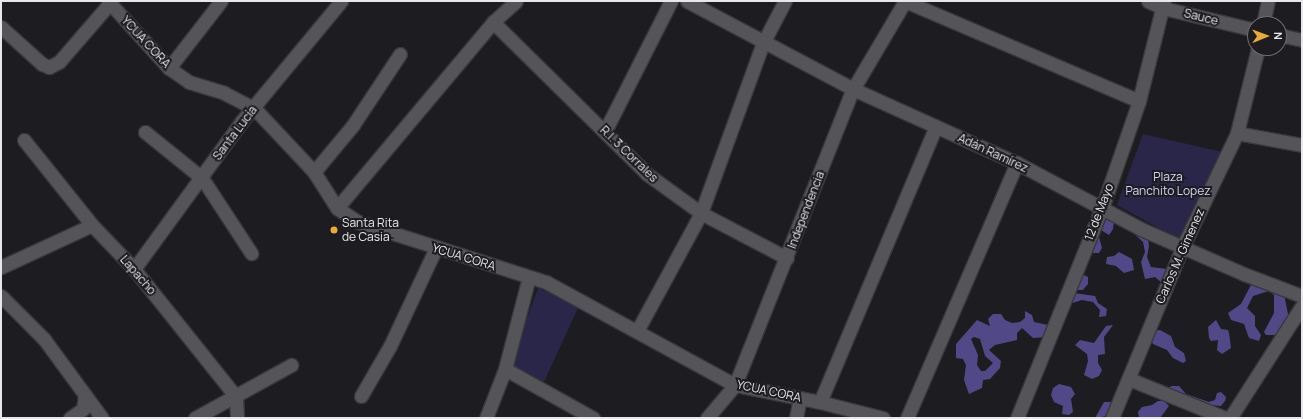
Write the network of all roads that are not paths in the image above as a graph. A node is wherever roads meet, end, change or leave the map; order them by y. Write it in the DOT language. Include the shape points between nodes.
graph roads {
  1 [pos="221,1"];
  2 [pos="341,1"];
  3 [pos="516,1"];
  4 [pos="672,1"];
  5 [pos="687,1"];
  6 [pos="784,1"];
  7 [pos="905,1"];
  8 [pos="1148,1"];
  9 [pos="1268,1"];
  10 [pos="109,2"];
  11 [pos="1164,4"];
  12 [pos="1265,16"];
  13 [pos="494,22"];
  14 [pos="1,27"];
  15 [pos="1247,28"];
  16 [pos="1287,37"];
  17 [pos="1302,40"];
  18 [pos="763,43"];
  19 [pos="400,54"];
  20 [pos="1256,56"];
  21 [pos="169,68"];
  22 [pos="853,89"];
  23 [pos="1139,102"];
  24 [pos="254,108"];
  25 [pos="936,126"];
  26 [pos="605,131"];
  27 [pos="145,132"];
  28 [pos="1237,133"];
  29 [pos="24,140"];
  30 [pos="1302,145"];
  31 [pos="1017,163"];
  32 [pos="314,172"];
  33 [pos="202,178"];
  34 [pos="337,208"];
  35 [pos="1102,208"];
  36 [pos="701,213"];
  37 [pos="92,226"];
  38 [pos="436,248"];
  39 [pos="1182,248"];
  40 [pos="251,253"];
  41 [pos="787,258"];
  42 [pos="3,261"];
  43 [pos="134,269"];
  44 [pos="529,277"];
  45 [pos="1,296"];
  46 [pos="1302,296"];
  47 [pos="1302,306"];
  48 [pos="637,331"];
  49 [pos="291,365"];
  50 [pos="506,369"];
  51 [pos="1129,380"];
  52 [pos="735,385"];
  53 [pos="85,395"];
  54 [pos="361,396"];
  55 [pos="236,397"];
  56 [pos="800,398"];
  57 [pos="820,402"];
  58 [pos="70,418"];
  59 [pos="102,418"];
  60 [pos="195,418"];
  61 [pos="238,418"];
  62 [pos="486,418"];
  63 [pos="593,418"];
  64 [pos="707,418"];
  65 [pos="796,418"];
  66 [pos="883,418"];
  67 [pos="907,418"];
  68 [pos="1017,418"];
  69 [pos="1112,418"];
  70 [pos="1226,418"];
  71 [pos="1230,418"];
  1 -- 21 [label="street"];
  2 -- 24 [label="street, Santa Lucía"];
  3 -- 13 [label="street"];
  4 -- 26 [label="street"];
  5 -- 18 [label="street, Adán Ramírez"];
  6 -- 18 [label="street"];
  7 -- 22 [label="street, Independencia"];
  7 -- 23 [label="street"];
  8 -- 11 [label="street, Sauce"];
  9 -- 12 [label="street"];
  10 -- 14 [label="street" via="59,62 49,67 42,64"];
  10 -- 21 [label="street, YCUA CORA"];
  11 -- 15 [label="street, Sauce"];
  11 -- 23 [label="street, 12 de Mayo"];
  13 -- 26 [label="street, R.I. 3 Corrales"];
  13 -- 34 [label="street"];
  16 -- 17 [label="street"];
  18 -- 22 [label="street, Adán Ramírez"];
  18 -- 36 [label="street"];
  19 -- 32 [label="street" via="353,125"];
  20 -- 28 [label="street, Carlos M. Gimenez"];
  21 -- 24 [label="street, YCUA CORA" via="189,82 224,93"];
  22 -- 25 [label="street, Adán Ramírez"];
  22 -- 41 [label="street, Independencia"];
  23 -- 35 [label="street, 12 de Mayo"];
  24 -- 32 [label="street, YCUA CORA"];
  24 -- 33 [label="street, Santa Lucía" via="240,122"];
  25 -- 31 [label="street, Adán Ramírez"];
  25 -- 57 [label="street"];
  26 -- 36 [label="street, R.I. 3 Corrales" via="647,174"];
  27 -- 33 [label="street"];
  28 -- 30 [label="street"];
  28 -- 39 [label="street, Carlos M. Gimenez"];
  29 -- 37 [label="street, Lapacho"];
  31 -- 35 [label="street, Adán Ramírez"];
  31 -- 67 [label="street"];
  32 -- 34 [label="street, YCUA CORA"];
  33 -- 40 [label="street"];
  33 -- 43 [label="street, Santa Lucía"];
  34 -- 38 [label="street, YCUA CORA" via="368,227"];
  35 -- 39 [label="street, Adán Ramírez"];
  35 -- 68 [label="street, 12 de Mayo"];
  36 -- 41 [label="street, R.I. 3 Corrales"];
  36 -- 48 [label="street"];
  37 -- 42 [label="street"];
  37 -- 43 [label="street, Lapacho"];
  38 -- 44 [label="street, YCUA CORA"];
  38 -- 54 [label="street" via="398,331"];
  39 -- 46 [label="street, Adán Ramírez"];
  39 -- 51 [label="street, Carlos M. Gimenez"];
  41 -- 52 [label="street, Independencia"];
  43 -- 55 [label="street, Lapacho"];
  44 -- 48 [label="street, YCUA CORA" via="564,291"];
  44 -- 50 [label="street"];
  45 -- 53 [label="street" via="44,339"];
  47 -- 71 [label="street"];
  48 -- 52 [label="street, YCUA CORA"];
  49 -- 55 [label="street"];
  50 -- 62 [label="street"];
  50 -- 63 [label="street"];
  51 -- 69 [label="street, Carlos M. Gimenez"];
  51 -- 70 [label="street"];
  52 -- 56 [label="street, YCUA CORA"];
  52 -- 64 [label="street, Independencia"];
  53 -- 58 [label="street" via="83,409"];
  53 -- 59 [label="street"];
  55 -- 60 [label="street"];
  55 -- 61 [label="street"];
  56 -- 57 [label="street, YCUA CORA"];
  56 -- 65 [label="street"];
  57 -- 66 [label="street, YCUA CORA"];
}
